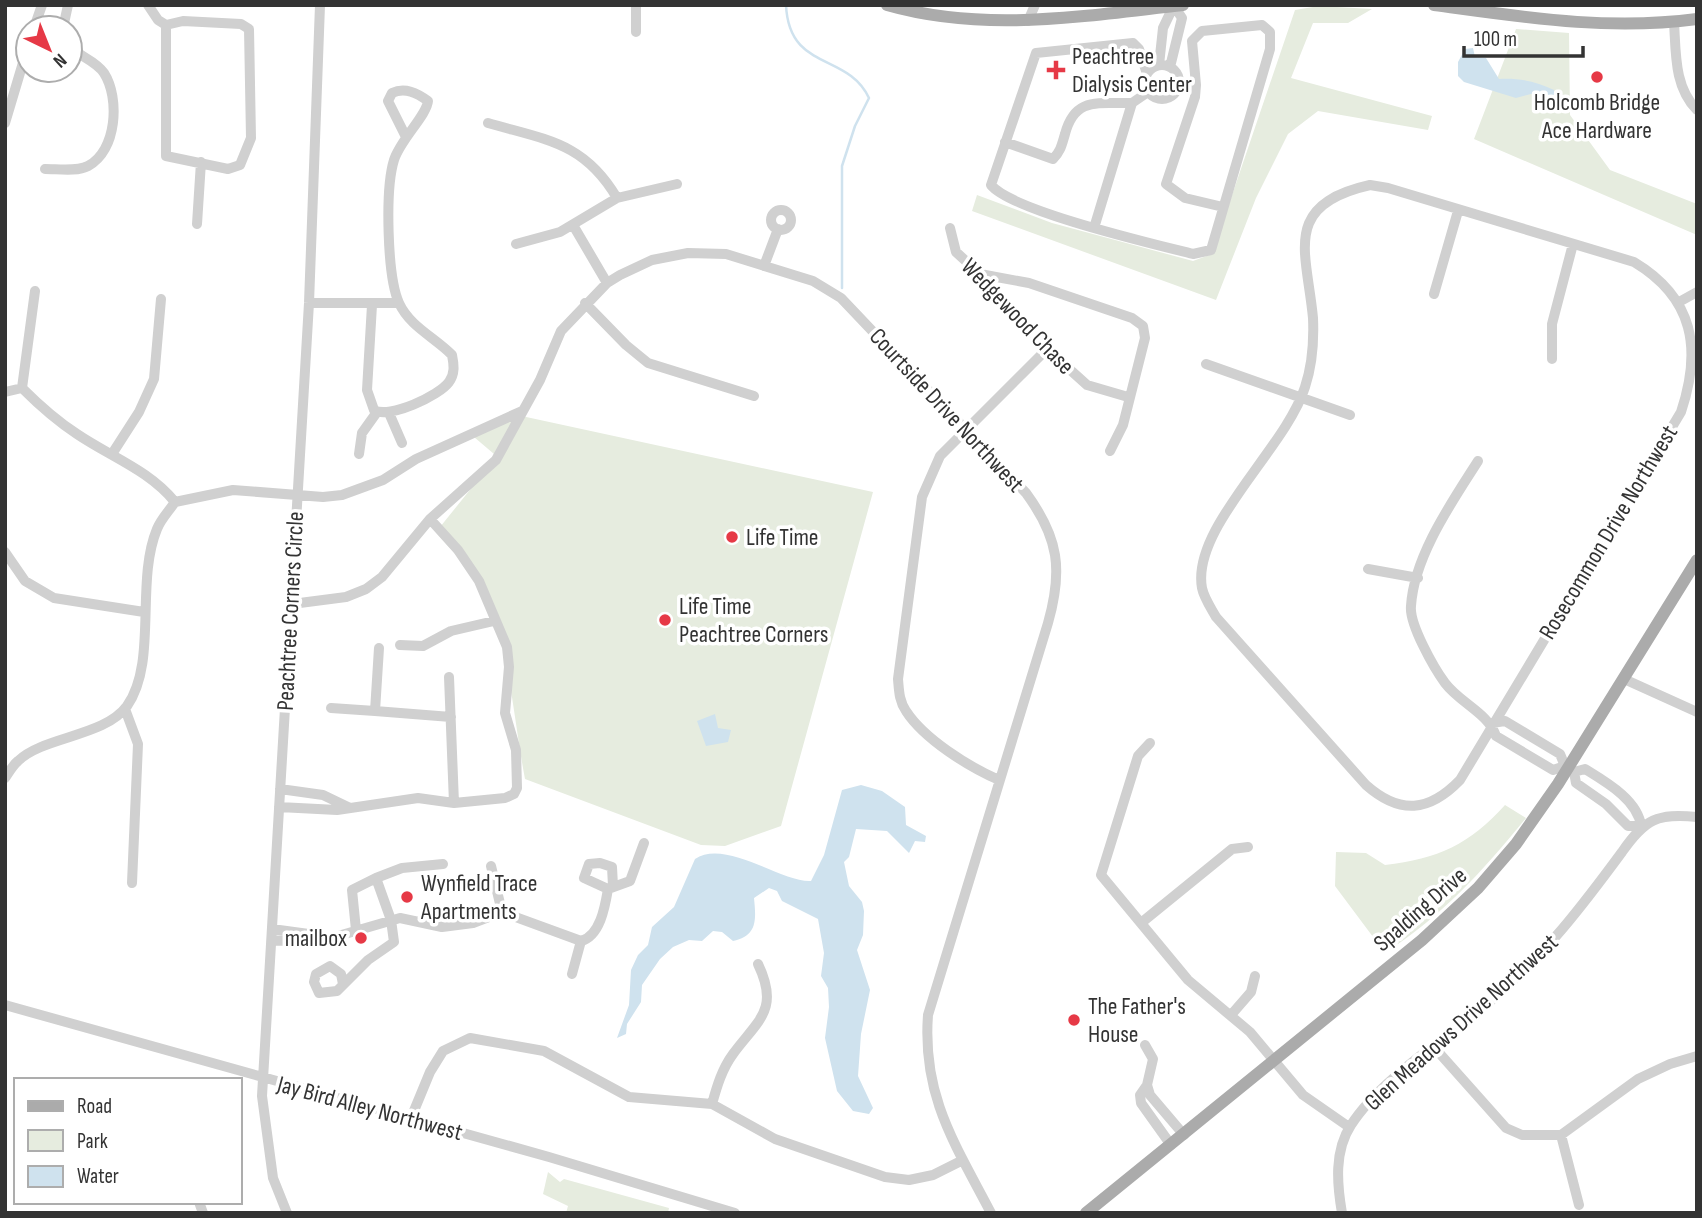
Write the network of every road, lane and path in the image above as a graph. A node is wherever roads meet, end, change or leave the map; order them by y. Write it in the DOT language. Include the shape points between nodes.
graph roads {
  1 [pos="148,5"];
  2 [pos="320,5"];
  3 [pos="636,5"];
  4 [pos="887,5"];
  5 [pos="1035,5"];
  6 [pos="1183,5"];
  7 [pos="1434,5"];
  8 [pos="1174,6"];
  9 [pos="1460,7"];
  10 [pos="919,9"];
  11 [pos="1697,19"];
  12 [pos="1028,22"];
  13 [pos="1674,22"];
  14 [pos="166,25"];
  15 [pos="636,32"];
  16 [pos="84,57"];
  17 [pos="1159,65"];
  18 [pos="1170,67"];
  19 [pos="1147,74"];
  20 [pos="17,84"];
  21 [pos="1148,92"];
  22 [pos="1176,93"];
  23 [pos="1195,97"];
  24 [pos="1132,103"];
  25 [pos="1697,110"];
  26 [pos="5,123"];
  27 [pos="488,123"];
  28 [pos="405,135"];
  29 [pos="1005,142"];
  30 [pos="201,162"];
  31 [pos="45,169"];
  32 [pos="677,184"];
  33 [pos="617,198"];
  34 [pos="1223,207"];
  35 [pos="1458,211"];
  36 [pos="197,224"];
  37 [pos="573,225"];
  38 [pos="950,228"];
  39 [pos="1094,228"];
  40 [pos="778,229"];
  41 [pos="516,244"];
  42 [pos="1573,244"];
  43 [pos="764,266"];
  44 [pos="980,274"];
  45 [pos="607,283"];
  46 [pos="35,291"];
  47 [pos="1697,292"];
  48 [pos="1434,294"];
  49 [pos="161,299"];
  50 [pos="1679,302"];
  51 [pos="309,303"];
  52 [pos="399,303"];
  53 [pos="585,303"];
  54 [pos="372,305"];
  55 [pos="1047,349"];
  56 [pos="1552,359"];
  57 [pos="1206,365"];
  58 [pos="22,388"];
  59 [pos="5,392"];
  60 [pos="754,396"];
  61 [pos="1301,396"];
  62 [pos="1128,397"];
  63 [pos="522,411"];
  64 [pos="377,412"];
  65 [pos="389,413"];
  66 [pos="1350,415"];
  67 [pos="966,429"];
  68 [pos="402,443"];
  69 [pos="1110,451"];
  70 [pos="112,454"];
  71 [pos="359,454"];
  72 [pos="1478,461"];
  73 [pos="297,495"];
  74 [pos="175,502"];
  75 [pos="430,519"];
  76 [pos="5,552"];
  77 [pos="1697,560"];
  78 [pos="1368,569"];
  79 [pos="1418,578"];
  80 [pos="292,604"];
  81 [pos="144,611"];
  82 [pos="494,621"];
  83 [pos="400,645"];
  84 [pos="379,648"];
  85 [pos="449,677"];
  86 [pos="1624,679"];
  87 [pos="331,708"];
  88 [pos="125,709"];
  89 [pos="375,711"];
  90 [pos="1697,712"];
  91 [pos="451,717"];
  92 [pos="1492,723"];
  93 [pos="1535,738"];
  94 [pos="1150,743"];
  95 [pos="1526,753"];
  96 [pos="1569,769"];
  97 [pos="5,778"];
  98 [pos="999,780"];
  99 [pos="280,789"];
  100 [pos="454,803"];
  101 [pos="279,807"];
  102 [pos="350,808"];
  103 [pos="1697,817"];
  104 [pos="1641,827"];
  105 [pos="644,843"];
  106 [pos="1248,846"];
  107 [pos="443,864"];
  108 [pos="491,866"];
  109 [pos="376,878"];
  110 [pos="132,883"];
  111 [pos="502,912"];
  112 [pos="391,920"];
  113 [pos="1140,923"];
  114 [pos="356,930"];
  115 [pos="272,935"];
  116 [pos="581,941"];
  117 [pos="758,964"];
  118 [pos="572,974"];
  119 [pos="1255,976"];
  120 [pos="343,984"];
  121 [pos="5,1005"];
  122 [pos="1231,1015"];
  123 [pos="1144,1045"];
  124 [pos="1433,1046"];
  125 [pos="1697,1056"];
  126 [pos="1274,1060"];
  127 [pos="264,1079"];
  128 [pos="1147,1085"];
  129 [pos="712,1104"];
  130 [pos="411,1118"];
  131 [pos="1349,1127"];
  132 [pos="1184,1135"];
  133 [pos="1561,1135"];
  134 [pos="1171,1145"];
  135 [pos="963,1160"];
  136 [pos="1579,1205"];
  137 [pos="288,1213"];
  138 [pos="735,1213"];
  139 [pos="991,1213"];
  140 [pos="1086,1213"];
  141 [pos="1342,1213"];
  1 -- 14 [label="street"];
  2 -- 51 [label="street, Peachtree Corners Circle"];
  3 -- 15 [label="street"];
  4 -- 10 [label="main road"];
  5 -- 12 [label="street"];
  6 -- 8 [label="main road"];
  7 -- 9 [label="main road"];
  8 -- 12 [label="main road"];
  8 -- 17 [label="street" via="1163,28"];
  8 -- 18 [label="street" via="1182,18"];
  9 -- 13 [label="main road" via="1573,24"];
  10 -- 12 [label="main road" via="975,21"];
  11 -- 13 [label="main road"];
  13 -- 25 [label="street" via="1684,97"];
  14 -- 30 [label="street" via="166,156"];
  14 -- 30 [label="street" via="206,22 241,24 249,29 251,126 246,151 240,165 228,169"];
  16 -- 31 [label="street" via="103,71 111,93 113,123 98,160 85,168"];
  17 -- 18 [label="street"];
  17 -- 19 [label="street"];
  18 -- 22 [label="street" via="1179,81"];
  19 -- 21 [label="street"];
  19 -- 29 [label="street" via="1133,43 1037,53"];
  20 -- 26 [label="street"];
  21 -- 22 [label="street" via="1162,100"];
  21 -- 24 [label="street"];
  22 -- 23 [label="street"];
  23 -- 34 [label="street" via="1166,184 1185,198"];
  23 -- 34 [label="street" via="1192,41 1202,31 1267,27 1269,49"];
  24 -- 29 [label="street" via="1089,104 1076,109 1054,159"];
  24 -- 39 [label="street"];
  27 -- 33 [label="street" via="576,152 598,169"];
  28 -- 28 [label="street" via="427,110 428,101 418,93 399,90 388,101"];
  28 -- 52 [label="street" via="390,180 388,248"];
  29 -- 39 [label="street" via="991,185 995,190"];
  30 -- 36 [label="street"];
  32 -- 33 [label="street"];
  33 -- 37 [label="street"];
  34 -- 39 [label="street" via="1211,250 1205,254"];
  35 -- 42 [label="street, Rosecommon Drive Northwest"];
  35 -- 48 [label="street"];
  35 -- 61 [label="street, Rosecommon Drive Northwest" via="1370,185 1344,191 1316,213 1304,239 1313,337"];
  37 -- 41 [label="street"];
  37 -- 45 [label="street"];
  38 -- 44 [label="street, Wedgewood Chase" via="956,252"];
  40 -- 43 [label="street"];
  42 -- 50 [label="street, Rosecommon Drive Northwest" via="1634,262 1654,274"];
  42 -- 56 [label="street" via="1552,324"];
  43 -- 45 [label="street, Courtside Drive Northwest" via="726,254 688,253 652,260"];
  43 -- 67 [label="street, Courtside Drive Northwest" via="819,283 841,298"];
  44 -- 55 [label="street, Wedgewood Chase"];
  44 -- 62 [label="street" via="1029,283 1132,318 1143,326 1145,338"];
  45 -- 53 [label="street, Courtside Drive Northwest"];
  46 -- 58 [label="street"];
  47 -- 50 [label="street"];
  49 -- 70 [label="street" via="154,379"];
  50 -- 92 [label="street, Rosecommon Drive Northwest" via="1691,325 1695,348 1693,385"];
  51 -- 54 [label="street"];
  51 -- 73 [label="street, Peachtree Corners Circle"];
  52 -- 54 [label="street"];
  52 -- 65 [label="street" via="419,328 452,355 454,367 440,391"];
  53 -- 60 [label="street" via="648,363"];
  53 -- 63 [label="street, Courtside Drive Northwest" via="561,331"];
  54 -- 64 [label="street" via="367,390"];
  55 -- 62 [label="street, Wedgewood Chase" via="1087,385"];
  55 -- 67 [label="street"];
  57 -- 61 [label="street"];
  58 -- 59 [label="street"];
  58 -- 70 [label="street" via="47,413"];
  61 -- 66 [label="street"];
  61 -- 92 [label="street, Rosecommon Drive Northwest" via="1284,431 1206,550 1202,590 1216,617 1366,785 1393,804 1422,806 1447,793"];
  62 -- 69 [label="street" via="1123,425"];
  63 -- 73 [label="street" via="360,490 323,497"];
  63 -- 75 [label="street, Courtside Drive Northwest" via="496,460"];
  64 -- 65 [label="street"];
  64 -- 71 [label="street" via="362,433"];
  65 -- 68 [label="street"];
  67 -- 98 [label="street, Courtside Drive Northwest" via="1042,514 1058,564 1054,602"];
  67 -- 98 [label="street" via="940,456 922,496 899,697 906,711 933,737 971,768"];
  70 -- 74 [label="street" via="147,474"];
  72 -- 79 [label="street" via="1430,543"];
  73 -- 74 [label="street" via="233,490"];
  73 -- 80 [label="street, Peachtree Corners Circle"];
  74 -- 81 [label="street" via="158,527 150,553"];
  75 -- 80 [label="street, Courtside Drive Northwest" via="382,577 366,589 346,597"];
  75 -- 82 [label="street" via="479,581"];
  76 -- 81 [label="street" via="25,582 54,598"];
  77 -- 86 [label="main road, Spalding Drive"];
  78 -- 79 [label="street"];
  79 -- 92 [label="street" via="1410,608 1434,666 1454,692"];
  80 -- 99 [label="street, Peachtree Corners Circle"];
  81 -- 88 [label="street" via="142,674"];
  82 -- 83 [label="street" via="446,634 423,646"];
  82 -- 100 [label="street" via="507,647 505,713 519,773 514,794"];
  84 -- 89 [label="street"];
  85 -- 91 [label="street"];
  86 -- 90 [label="street"];
  86 -- 96 [label="main road, Spalding Drive"];
  87 -- 89 [label="street"];
  88 -- 97 [label="street" via="97,726 29,753"];
  88 -- 110 [label="street" via="138,744"];
  89 -- 91 [label="street"];
  91 -- 100 [label="street"];
  92 -- 93 [label="street" via="1505,721"];
  92 -- 95 [label="street" via="1496,736"];
  93 -- 95 [label="street"];
  93 -- 96 [label="street" via="1560,754"];
  94 -- 113 [label="street" via="1138,756 1101,875"];
  95 -- 96 [label="street" via="1553,770"];
  96 -- 104 [label="street" via="1576,783 1628,826"];
  96 -- 104 [label="street" via="1585,769 1616,790 1640,815"];
  96 -- 126 [label="main road, Spalding Drive" via="1478,888 1422,940"];
  98 -- 135 [label="street, Courtside Drive Northwest" via="928,1015 932,1091"];
  99 -- 101 [label="street, Peachtree Corners Circle"];
  99 -- 102 [label="street" via="323,795"];
  100 -- 102 [label="street" via="418,798"];
  101 -- 102 [label="street"];
  101 -- 115 [label="street, Peachtree Corners Circle"];
  103 -- 104 [label="street" via="1670,814"];
  104 -- 124 [label="street, Glen Meadows Drive Northwest" via="1553,942 1494,998"];
  105 -- 116 [label="street" via="631,881 610,888 595,931"];
  106 -- 113 [label="street" via="1232,849"];
  107 -- 109 [label="street" via="402,868"];
  108 -- 111 [label="street"];
  109 -- 112 [label="street"];
  109 -- 114 [label="street" via="352,890"];
  111 -- 112 [label="street" via="473,923 442,927"];
  111 -- 116 [label="street"];
  112 -- 114 [label="street"];
  112 -- 120 [label="street" via="394,942"];
  113 -- 122 [label="street" via="1188,980"];
  114 -- 115 [label="street" via="326,939"];
  115 -- 127 [label="street, Peachtree Corners Circle"];
  116 -- 118 [label="street"];
  117 -- 129 [label="street" via="766,981 766,1010 725,1067"];
  119 -- 122 [label="street" via="1251,992"];
  121 -- 127 [label="street, Jay Bird Alley Northwest"];
  122 -- 126 [label="street"];
  123 -- 128 [label="street" via="1153,1059"];
  124 -- 131 [label="street, Glen Meadows Drive Northwest"];
  124 -- 133 [label="street" via="1506,1128 1522,1135"];
  125 -- 133 [label="street" via="1637,1079"];
  126 -- 131 [label="street" via="1303,1095"];
  126 -- 132 [label="main road, Spalding Drive"];
  127 -- 130 [label="street, Jay Bird Alley Northwest"];
  127 -- 137 [label="street, Peachtree Corners Circle" via="264,1124 273,1178"];
  128 -- 132 [label="street"];
  128 -- 134 [label="street" via="1141,1103"];
  129 -- 130 [label="street" via="629,1097 544,1051 470,1038 443,1051"];
  129 -- 135 [label="street" via="775,1139 886,1177 908,1180 933,1175"];
  130 -- 138 [label="street, Jay Bird Alley Northwest"];
  131 -- 141 [label="street, Glen Meadows Drive Northwest" via="1339,1155"];
  132 -- 134 [label="main road, Spalding Drive"];
  133 -- 136 [label="street"];
  134 -- 140 [label="main road, Spalding Drive"];
  135 -- 139 [label="street, Courtside Drive Northwest"];
}
